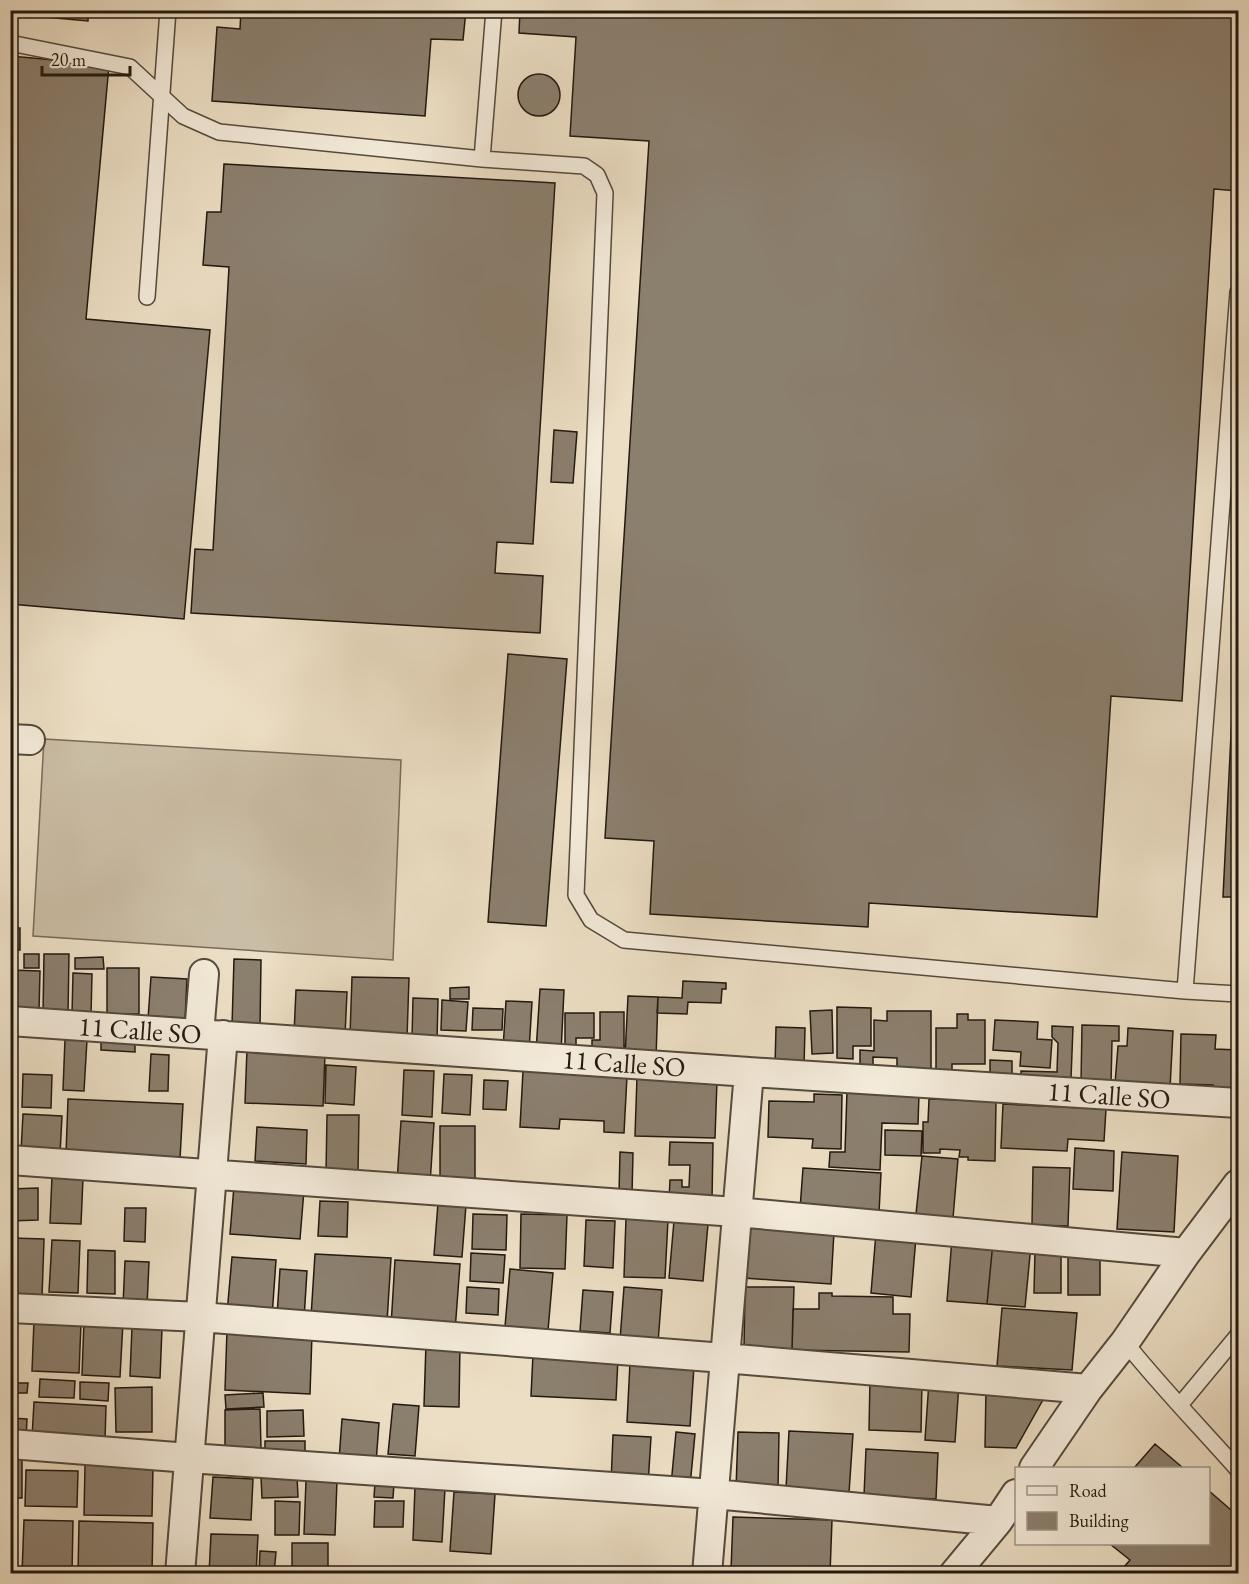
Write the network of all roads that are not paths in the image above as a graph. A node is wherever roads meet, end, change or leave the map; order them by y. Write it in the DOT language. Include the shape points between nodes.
graph roads {
  1 [pos="168,10"];
  2 [pos="494,10"];
  3 [pos="10,43"];
  4 [pos="162,96"];
  5 [pos="482,159"];
  6 [pos="1239,292"];
  7 [pos="147,297"];
  8 [pos="204,974"];
  9 [pos="1185,991"];
  10 [pos="1239,994"];
  11 [pos="10,1021"];
  12 [pos="211,1034"];
  13 [pos="749,1072"];
  14 [pos="1239,1103"];
  15 [pos="10,1160"];
  16 [pos="212,1175"];
  17 [pos="1239,1185"];
  18 [pos="736,1212"];
  19 [pos="1186,1252"];
  20 [pos="10,1308"];
  21 [pos="200,1317"];
  22 [pos="1238,1335"];
  23 [pos="1125,1342"];
  24 [pos="724,1358"];
  25 [pos="1088,1389"];
  26 [pos="1180,1405"];
  27 [pos="10,1444"];
  28 [pos="189,1458"];
  29 [pos="1035,1467"];
  30 [pos="1239,1470"];
  31 [pos="714,1494"];
  32 [pos="1015,1497"];
  33 [pos="998,1521"];
  34 [pos="180,1574"];
  35 [pos="706,1574"];
  36 [pos="954,1574"];
  1 -- 4 [label="lane"];
  2 -- 5 [label="lane"];
  3 -- 4 [label="lane" via="130,67"];
  4 -- 5 [label="lane" via="183,116 219,132"];
  4 -- 7 [label="lane"];
  5 -- 9 [label="lane" via="584,166 597,176 605,193 576,895 591,920 624,940"];
  6 -- 9 [label="lane"];
  8 -- 12 [label="street"];
  9 -- 10 [label="lane"];
  11 -- 12 [label="street, 11 Calle SO"];
  12 -- 13 [label="street, 11 Calle SO"];
  12 -- 16 [label="street"];
  13 -- 14 [label="street, 11 Calle SO"];
  13 -- 18 [label="street"];
  15 -- 16 [label="street"];
  16 -- 18 [label="street"];
  16 -- 21 [label="street"];
  17 -- 19 [label="street"];
  18 -- 19 [label="street"];
  18 -- 24 [label="street"];
  19 -- 23 [label="street"];
  20 -- 21 [label="street"];
  21 -- 24 [label="street"];
  21 -- 28 [label="street"];
  22 -- 26 [label="lane"];
  23 -- 25 [label="street"];
  23 -- 26 [label="lane"];
  24 -- 25 [label="street"];
  24 -- 31 [label="street"];
  25 -- 29 [label="street"];
  26 -- 30 [label="lane"];
  27 -- 28 [label="street"];
  28 -- 31 [label="street"];
  28 -- 34 [label="street"];
  31 -- 33 [label="street"];
  31 -- 35 [label="street"];
  32 -- 33 [label="street"];
  33 -- 36 [label="street"];
}
